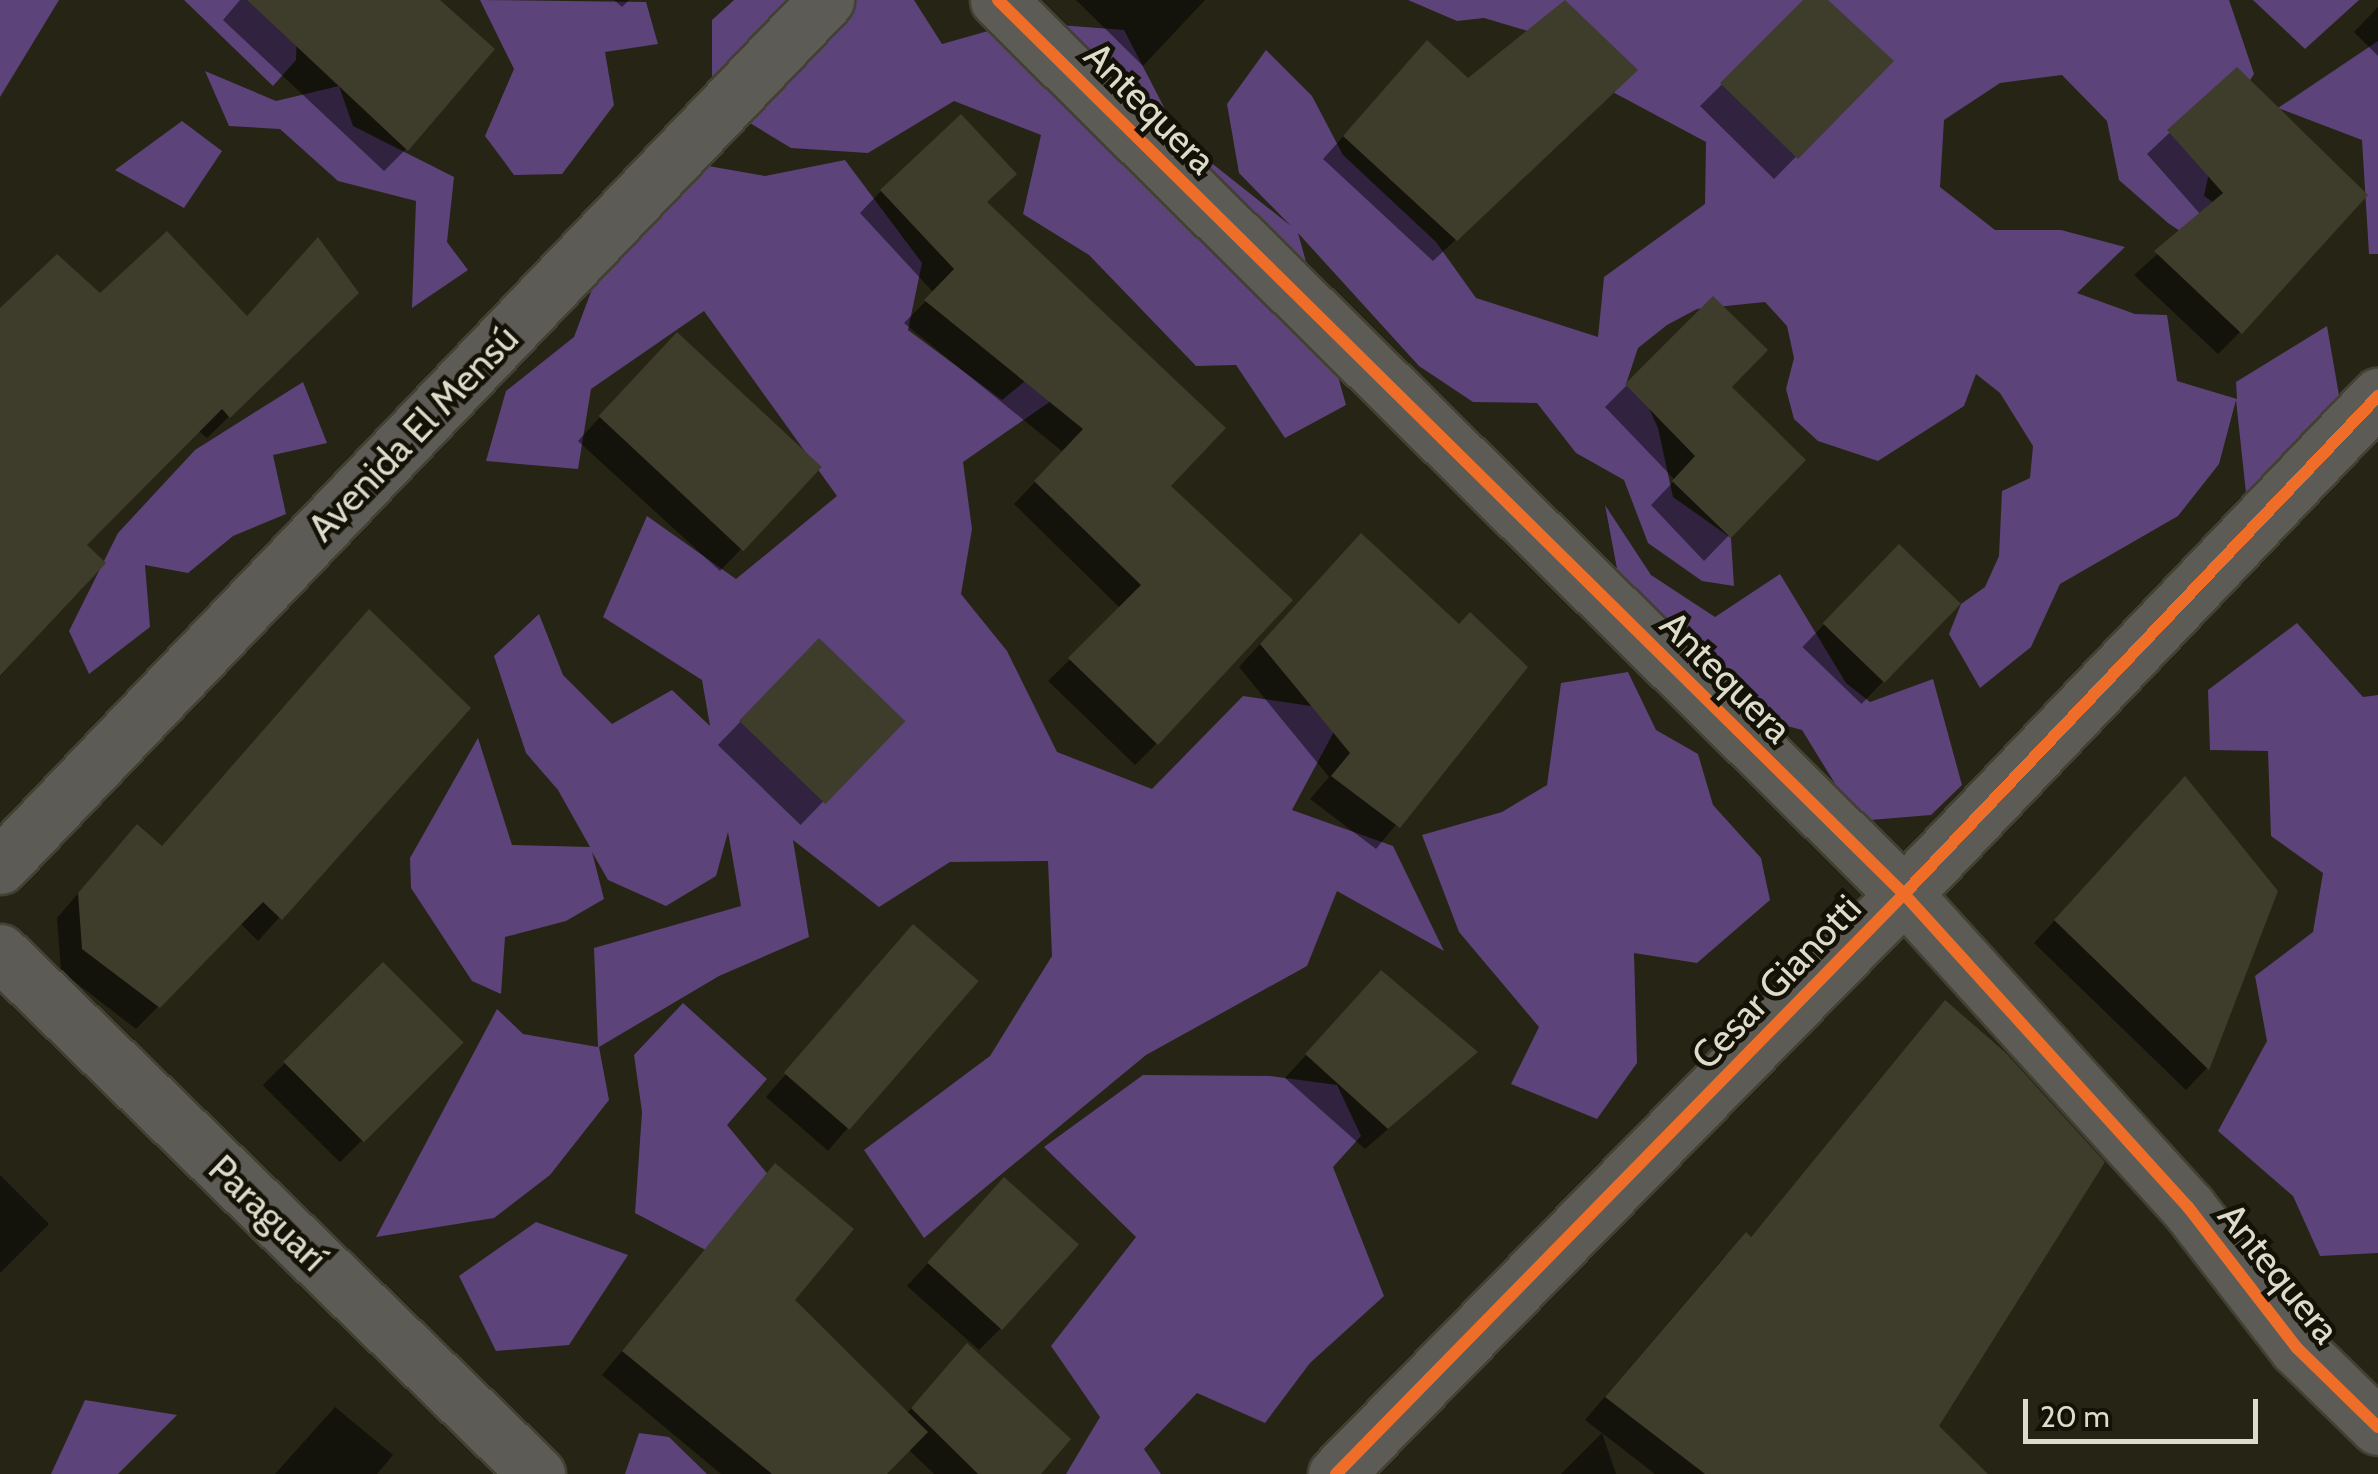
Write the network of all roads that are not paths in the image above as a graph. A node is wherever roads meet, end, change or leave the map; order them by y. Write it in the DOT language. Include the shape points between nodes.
graph roads {
  1 [pos="826,0"];
  2 [pos="998,0"];
  3 [pos="2378,396"];
  4 [pos="0,866"];
  5 [pos="1904,894"];
  6 [pos="0,952"];
  7 [pos="2378,1427"];
  8 [pos="537,1474"];
  9 [pos="1336,1474"];
  1 -- 4 [label="street, Avenida El Mensú"];
  2 -- 5 [label="street, Antequera"];
  3 -- 5 [label="street, Cesar Gianotti"];
  5 -- 7 [label="street, Antequera" via="2188,1207 2297,1348"];
  5 -- 9 [label="street, Cesar Gianotti"];
  6 -- 8 [label="street, Paraguarí"];
}
